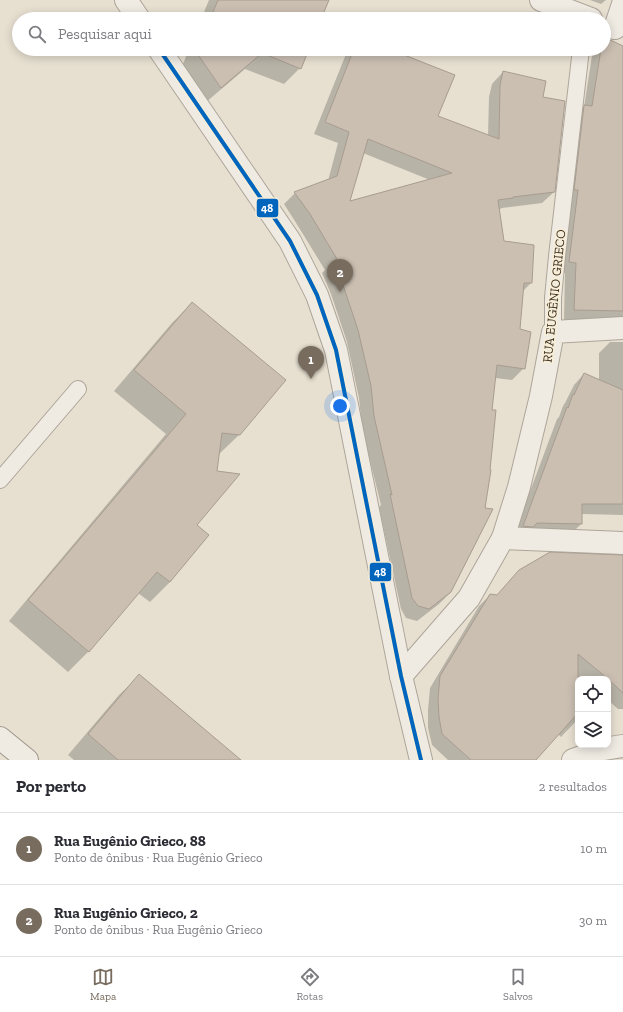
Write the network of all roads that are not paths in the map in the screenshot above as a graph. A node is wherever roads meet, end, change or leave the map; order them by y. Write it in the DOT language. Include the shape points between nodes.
graph roads {
  1 [pos="126,0"];
  2 [pos="541,0"];
  3 [pos="623,4"];
  4 [pos="134,12"];
  5 [pos="572,12"];
  6 [pos="611,14"];
  7 [pos="164,56"];
  8 [pos="580,56"];
  9 [pos="623,328"];
  10 [pos="553,332"];
  11 [pos="78,389"];
  12 [pos="0,480"];
  13 [pos="502,538"];
  14 [pos="623,543"];
  15 [pos="401,676"];
  16 [pos="0,738"];
  17 [pos="623,746"];
  18 [pos="27,760"];
  19 [pos="421,760"];
  20 [pos="573,760"];
  1 -- 4 [label="street"];
  2 -- 5 [label="street"];
  3 -- 6 [label="street"];
  7 -- 15 [label="street" via="290,241 317,295 336,350"];
  8 -- 10 [label="lane, RUA EUGÊNIO GRIECO" via="557,256"];
  9 -- 10 [label="street"];
  10 -- 13 [label="street, RUA EUGÊNIO GRIECO" via="523,472"];
  11 -- 12 [label="lane"];
  13 -- 14 [label="street"];
  13 -- 15 [label="street, RUA EUGÊNIO GRIECO" via="469,598"];
  15 -- 19 [label="street"];
  16 -- 18 [label="street"];
  17 -- 20 [label="street" via="603,749"];
}
